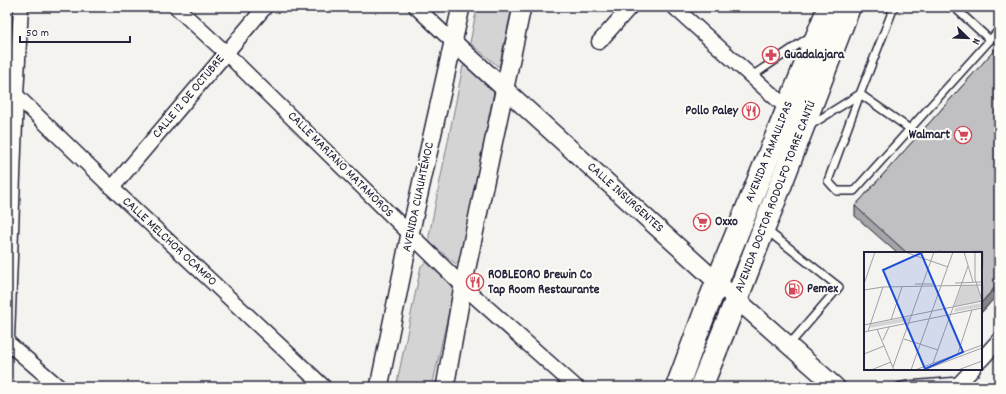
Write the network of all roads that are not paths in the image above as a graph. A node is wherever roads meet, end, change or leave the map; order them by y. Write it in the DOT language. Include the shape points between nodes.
graph roads {
  1 [pos="21,7"];
  2 [pos="176,7"];
  3 [pos="265,7"];
  4 [pos="416,7"];
  5 [pos="461,7"];
  6 [pos="522,7"];
  7 [pos="630,7"];
  8 [pos="674,7"];
  9 [pos="829,7"];
  10 [pos="849,7"];
  11 [pos="894,7"];
  12 [pos="954,7"];
  13 [pos="819,30"];
  14 [pos="999,30"];
  15 [pos="990,40"];
  16 [pos="453,42"];
  17 [pos="600,42"];
  18 [pos="226,53"];
  19 [pos="752,76"];
  20 [pos="505,88"];
  21 [pos="860,94"];
  22 [pos="16,95"];
  23 [pos="788,108"];
  24 [pos="910,129"];
  25 [pos="802,131"];
  26 [pos="112,188"];
  27 [pos="764,228"];
  28 [pos="410,234"];
  29 [pos="718,282"];
  30 [pos="463,286"];
  31 [pos="737,298"];
  32 [pos="999,340"];
  33 [pos="7,341"];
  34 [pos="789,345"];
  35 [pos="982,359"];
  36 [pos="972,370"];
  37 [pos="959,384"];
  38 [pos="59,387"];
  39 [pos="324,387"];
  40 [pos="379,387"];
  41 [pos="445,387"];
  42 [pos="576,387"];
  43 [pos="677,387"];
  44 [pos="701,387"];
  45 [pos="836,387"];
  46 [pos="900,387"];
  1 -- 22 [label="street"];
  2 -- 18 [label="street, CALLE MARIANO MATAMOROS"];
  3 -- 18 [label="street, CALLE 12 DE OCTUBRE"];
  4 -- 16 [label="street, CALLE INSURGENTES"];
  5 -- 16 [label="street, AVENIDA CUAUHTÉMOC"];
  6 -- 20 [label="street"];
  7 -- 17 [label="street"];
  8 -- 19 [label="street"];
  9 -- 13 [label="main road, AVENIDA TAMAULIPAS"];
  10 -- 25 [label="main road, AVENIDA DOCTOR RODOLFO TORRE CANTÚ"];
  11 -- 21 [label="lane"];
  12 -- 15 [label="lane"];
  13 -- 19 [label="lane"];
  13 -- 23 [label="main road, AVENIDA TAMAULIPAS"];
  14 -- 15 [label="lane"];
  15 -- 24 [label="lane"];
  16 -- 20 [label="street, CALLE INSURGENTES"];
  16 -- 28 [label="street, AVENIDA CUAUHTÉMOC"];
  18 -- 26 [label="street, CALLE 12 DE OCTUBRE"];
  18 -- 28 [label="street, CALLE MARIANO MATAMOROS"];
  19 -- 23 [label="street"];
  20 -- 29 [label="street, CALLE INSURGENTES"];
  20 -- 30 [label="street"];
  21 -- 24 [label="lane"];
  21 -- 24 [label="lane" via="828,181 837,191 854,191"];
  21 -- 25 [label="lane"];
  22 -- 26 [label="street, CALLE MELCHOR OCAMPO"];
  22 -- 33 [label="street"];
  23 -- 29 [label="main road, AVENIDA TAMAULIPAS"];
  25 -- 27 [label="main road, AVENIDA DOCTOR RODOLFO TORRE CANTÚ"];
  26 -- 39 [label="street, CALLE MELCHOR OCAMPO"];
  27 -- 31 [label="main road, AVENIDA DOCTOR RODOLFO TORRE CANTÚ"];
  27 -- 34 [label="lane" via="839,287"];
  28 -- 30 [label="street, CALLE MARIANO MATAMOROS"];
  28 -- 40 [label="street, AVENIDA CUAUHTÉMOC"];
  29 -- 31 [label="street, CALLE INSURGENTES"];
  29 -- 43 [label="main road, AVENIDA TAMAULIPAS"];
  30 -- 41 [label="street"];
  30 -- 42 [label="street, CALLE MARIANO MATAMOROS"];
  31 -- 34 [label="street, CALLE INSURGENTES"];
  31 -- 44 [label="main road, AVENIDA DOCTOR RODOLFO TORRE CANTÚ"];
  32 -- 35 [label="street"];
  33 -- 38 [label="street"];
  34 -- 45 [label="street, CALLE INSURGENTES"];
  36 -- 37 [label="street"];
  37 -- 46 [label="lane"];
}
